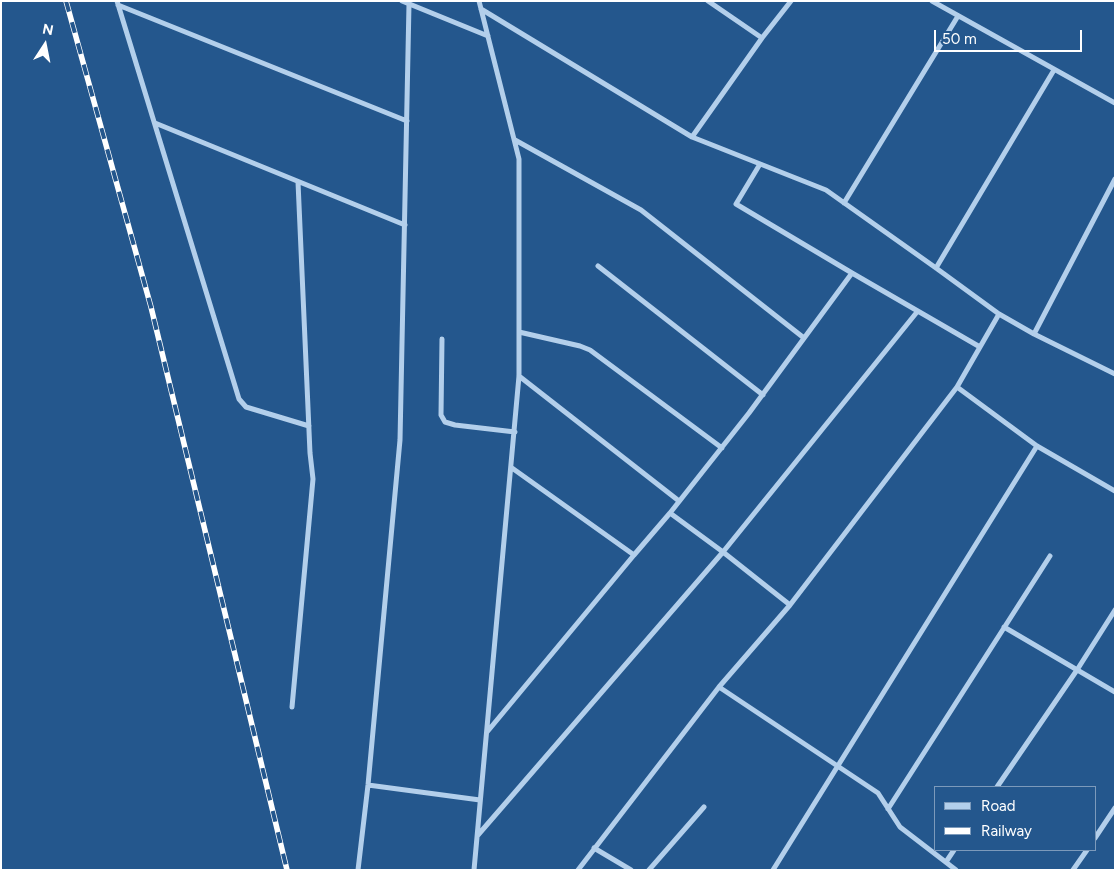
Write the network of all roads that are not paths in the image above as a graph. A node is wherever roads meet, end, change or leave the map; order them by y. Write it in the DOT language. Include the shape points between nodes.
graph roads {
  1 [pos="402,1"];
  2 [pos="478,1"];
  3 [pos="708,1"];
  4 [pos="791,1"];
  5 [pos="932,1"];
  6 [pos="118,3"];
  7 [pos="409,4"];
  8 [pos="480,8"];
  9 [pos="958,16"];
  10 [pos="488,36"];
  11 [pos="762,38"];
  12 [pos="1054,70"];
  13 [pos="1115,103"];
  14 [pos="407,121"];
  15 [pos="155,123"];
  16 [pos="692,137"];
  17 [pos="514,140"];
  18 [pos="760,164"];
  19 [pos="1115,179"];
  20 [pos="298,182"];
  21 [pos="844,203"];
  22 [pos="405,225"];
  23 [pos="598,266"];
  24 [pos="936,268"];
  25 [pos="852,273"];
  26 [pos="917,312"];
  27 [pos="999,314"];
  28 [pos="519,332"];
  29 [pos="1034,334"];
  30 [pos="804,338"];
  31 [pos="442,340"];
  32 [pos="980,347"];
  33 [pos="1115,374"];
  34 [pos="519,376"];
  35 [pos="957,387"];
  36 [pos="763,394"];
  37 [pos="309,426"];
  38 [pos="515,432"];
  39 [pos="1037,446"];
  40 [pos="722,448"];
  41 [pos="512,468"];
  42 [pos="1115,491"];
  43 [pos="679,502"];
  44 [pos="670,513"];
  45 [pos="723,552"];
  46 [pos="634,556"];
  47 [pos="1050,556"];
  48 [pos="790,604"];
  49 [pos="1115,610"];
  50 [pos="1004,627"];
  51 [pos="1077,670"];
  52 [pos="719,687"];
  53 [pos="1115,692"];
  54 [pos="292,708"];
  55 [pos="487,733"];
  56 [pos="838,766"];
  57 [pos="368,785"];
  58 [pos="998,786"];
  59 [pos="480,800"];
  60 [pos="704,807"];
  61 [pos="1115,808"];
  62 [pos="888,809"];
  63 [pos="477,836"];
  64 [pos="1096,836"];
  65 [pos="594,848"];
  66 [pos="953,851"];
  67 [pos="1086,851"];
  68 [pos="946,862"];
  69 [pos="358,870"];
  70 [pos="474,870"];
  71 [pos="578,870"];
  72 [pos="631,870"];
  73 [pos="649,870"];
  74 [pos="772,870"];
  75 [pos="956,870"];
  76 [pos="1073,870"];
  1 -- 7 [label="street"];
  2 -- 8 [label="street"];
  3 -- 11 [label="street"];
  4 -- 11 [label="street"];
  5 -- 9 [label="street"];
  6 -- 14 [label="street"];
  6 -- 15 [label="street"];
  7 -- 10 [label="street"];
  7 -- 14 [label="street"];
  8 -- 10 [label="street"];
  8 -- 16 [label="street"];
  9 -- 12 [label="street"];
  9 -- 21 [label="street"];
  10 -- 17 [label="street"];
  11 -- 16 [label="street"];
  12 -- 13 [label="street"];
  12 -- 24 [label="street"];
  14 -- 22 [label="street"];
  15 -- 20 [label="street"];
  15 -- 37 [label="street" via="239,399 246,407"];
  16 -- 18 [label="street"];
  17 -- 28 [label="street" via="519,158"];
  17 -- 30 [label="street" via="641,210"];
  18 -- 21 [label="street" via="826,190"];
  18 -- 25 [label="street" via="736,204"];
  19 -- 29 [label="street"];
  20 -- 22 [label="street"];
  20 -- 37 [label="street"];
  21 -- 24 [label="street"];
  22 -- 57 [label="street" via="400,440"];
  23 -- 36 [label="street"];
  24 -- 27 [label="street"];
  25 -- 26 [label="street"];
  25 -- 30 [label="street"];
  26 -- 32 [label="street"];
  26 -- 45 [label="street"];
  27 -- 29 [label="street"];
  27 -- 32 [label="street"];
  28 -- 34 [label="street"];
  28 -- 40 [label="street" via="590,350"];
  29 -- 33 [label="street"];
  30 -- 36 [label="street"];
  31 -- 38 [label="street" via="441,415 445,422"];
  32 -- 35 [label="street"];
  34 -- 38 [label="street"];
  34 -- 43 [label="street"];
  35 -- 39 [label="street"];
  35 -- 48 [label="street"];
  36 -- 40 [label="street"];
  37 -- 54 [label="street" via="313,479"];
  38 -- 41 [label="street"];
  39 -- 42 [label="street"];
  39 -- 56 [label="street"];
  40 -- 43 [label="street"];
  41 -- 46 [label="street"];
  41 -- 55 [label="street"];
  43 -- 44 [label="street"];
  44 -- 45 [label="street"];
  44 -- 46 [label="street"];
  45 -- 48 [label="street"];
  45 -- 63 [label="street"];
  46 -- 55 [label="street"];
  47 -- 50 [label="street"];
  48 -- 52 [label="street"];
  49 -- 51 [label="street"];
  50 -- 51 [label="street"];
  50 -- 62 [label="street"];
  51 -- 53 [label="street"];
  51 -- 58 [label="street"];
  52 -- 56 [label="street"];
  52 -- 65 [label="street"];
  55 -- 59 [label="street"];
  56 -- 62 [label="street" via="878,793"];
  56 -- 74 [label="street"];
  57 -- 59 [label="street"];
  57 -- 69 [label="street"];
  59 -- 63 [label="street"];
  60 -- 73 [label="street"];
  61 -- 64 [label="street"];
  62 -- 68 [label="street" via="900,827"];
  63 -- 70 [label="street"];
  65 -- 71 [label="street"];
  65 -- 72 [label="street"];
  66 -- 68 [label="street"];
  67 -- 76 [label="street"];
  68 -- 75 [label="street"];
}
